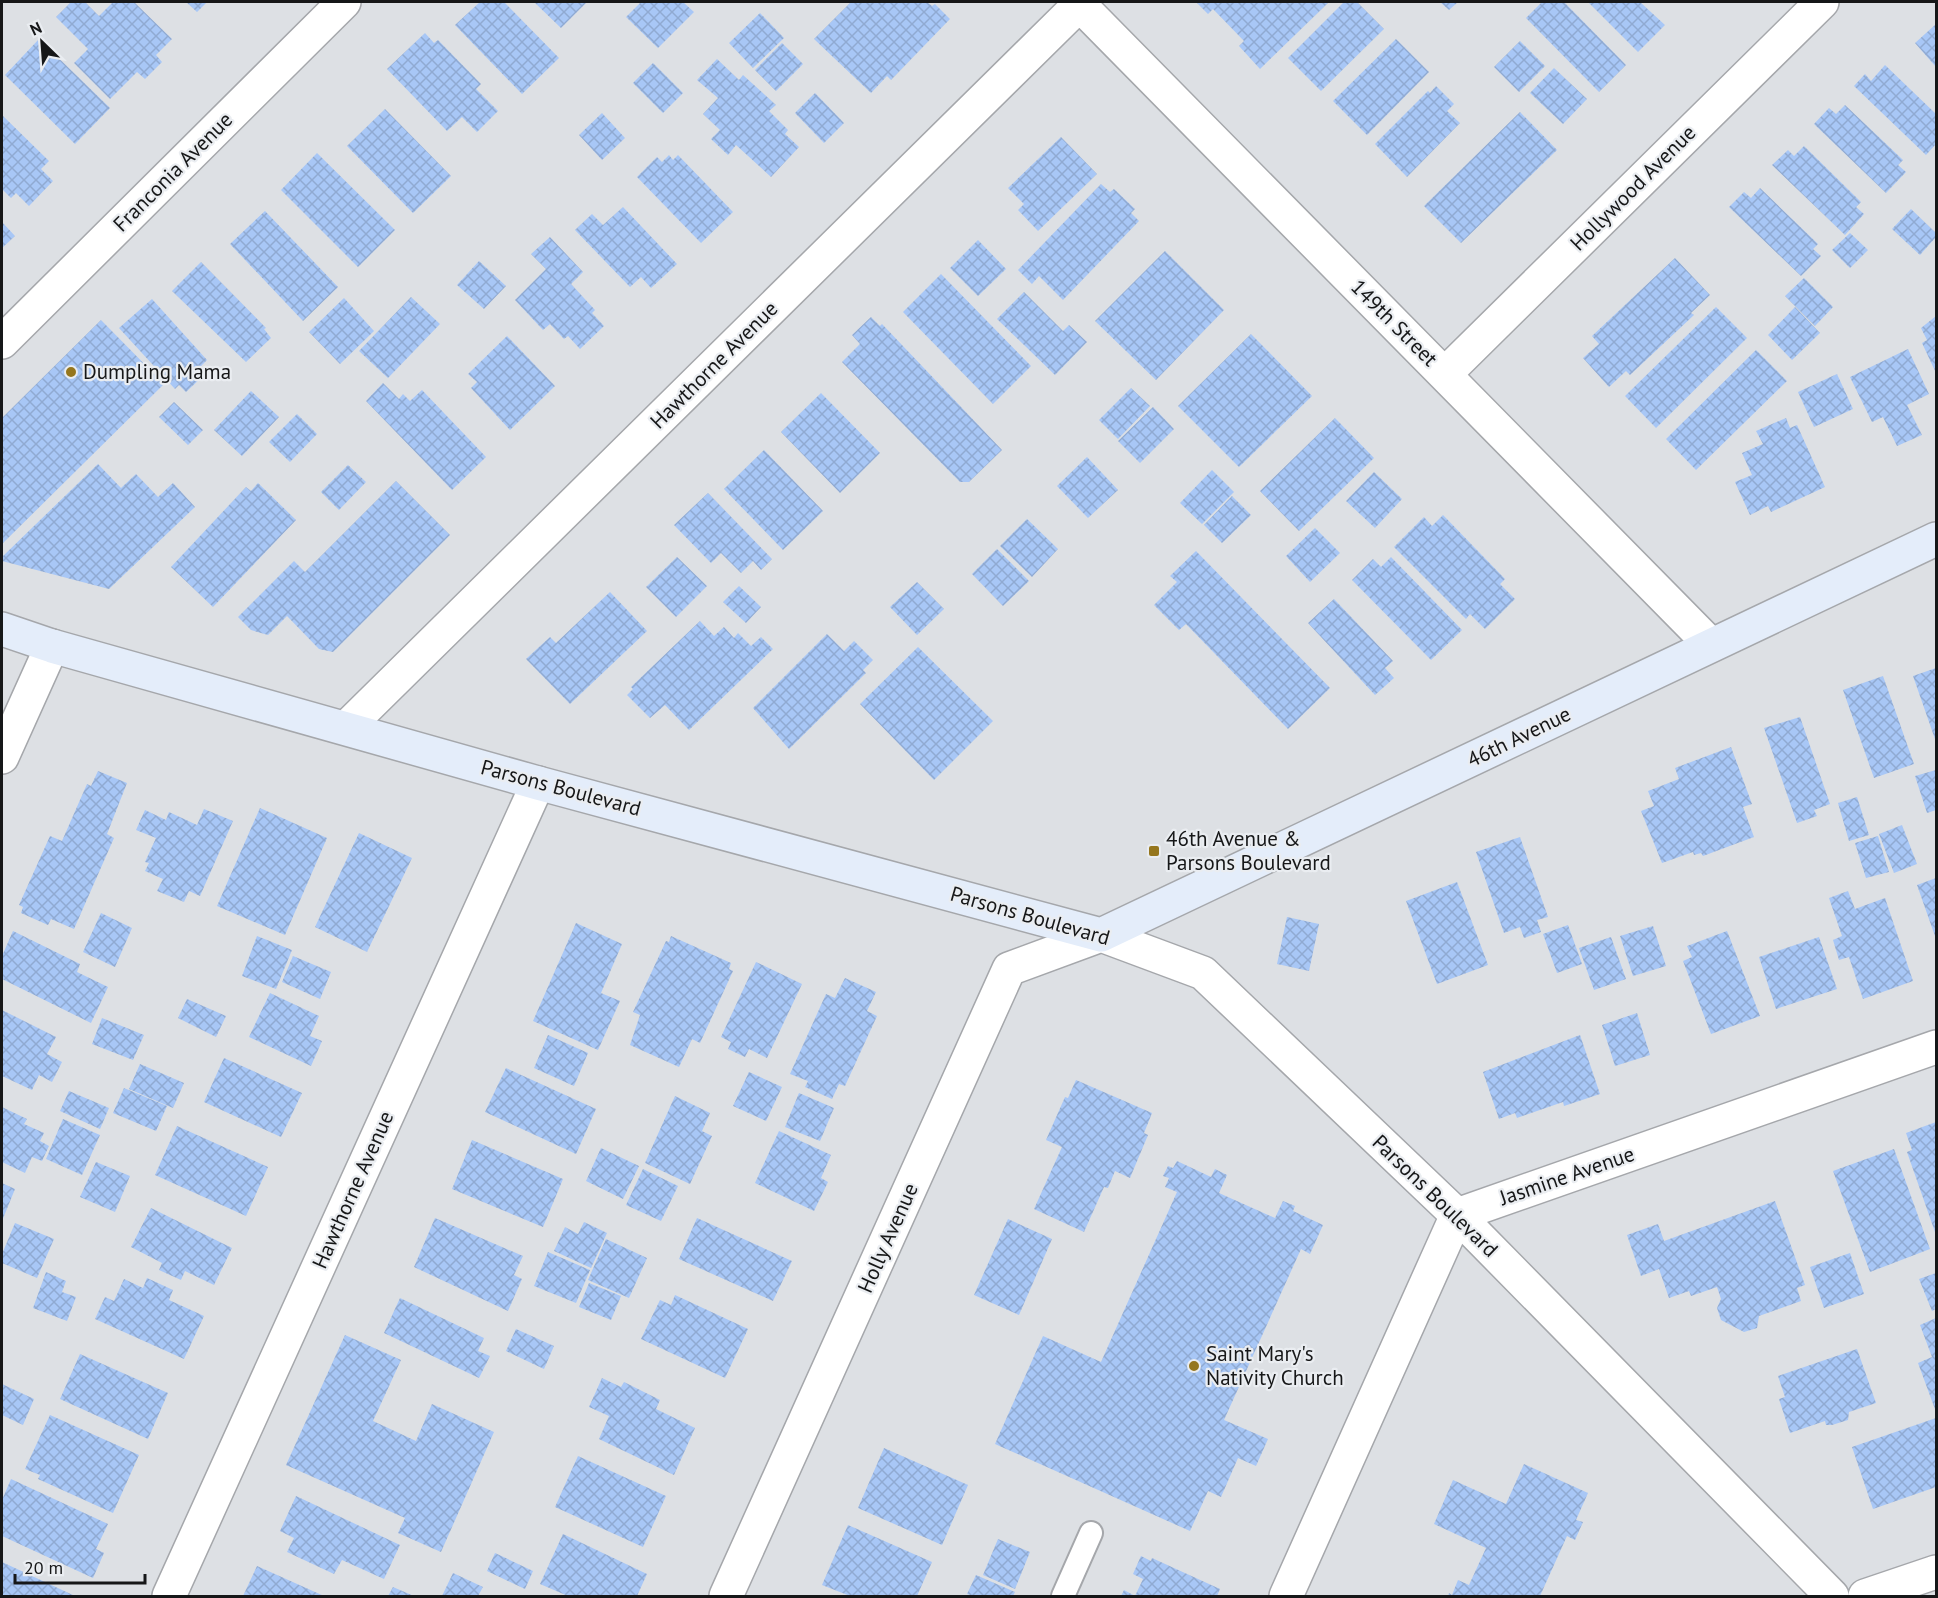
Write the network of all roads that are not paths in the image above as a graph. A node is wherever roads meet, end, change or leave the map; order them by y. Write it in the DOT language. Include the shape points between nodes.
graph roads {
  1 [pos="344,2"];
  2 [pos="1080,2"];
  3 [pos="1822,2"];
  4 [pos="2,342"];
  5 [pos="1444,374"];
  6 [pos="1936,539"];
  7 [pos="2,629"];
  8 [pos="1711,645"];
  9 [pos="52,646"];
  10 [pos="346,728"];
  11 [pos="2,757"];
  12 [pos="538,783"];
  13 [pos="1101,935"];
  14 [pos="1936,1047"];
  15 [pos="1457,1215"];
  16 [pos="1091,1533"];
  17 [pos="1936,1572"];
  18 [pos="169,1596"];
  19 [pos="726,1596"];
  20 [pos="1063,1596"];
  21 [pos="1286,1596"];
  22 [pos="1832,1596"];
  23 [pos="1865,1596"];
  1 -- 4 [label="street, Franconia Avenue"];
  2 -- 5 [label="street, 149th Street"];
  2 -- 10 [label="street, Hawthorne Avenue"];
  3 -- 5 [label="street, Hollywood Avenue"];
  5 -- 8 [label="street, 149th Street"];
  6 -- 8 [label="street, 46th Avenue"];
  7 -- 9 [label="street, Parsons Boulevard"];
  8 -- 13 [label="street, 46th Avenue"];
  9 -- 10 [label="street, Parsons Boulevard"];
  9 -- 11 [label="street"];
  10 -- 12 [label="street, Parsons Boulevard"];
  12 -- 13 [label="street, Parsons Boulevard"];
  12 -- 18 [label="street, Hawthorne Avenue"];
  13 -- 15 [label="street, Parsons Boulevard" via="1203,973"];
  13 -- 19 [label="street, Holly Avenue" via="1009,969"];
  14 -- 15 [label="street, Jasmine Avenue"];
  15 -- 21 [label="street"];
  15 -- 22 [label="street, Parsons Boulevard"];
  16 -- 20 [label="lane"];
  17 -- 23 [label="street"];
}
